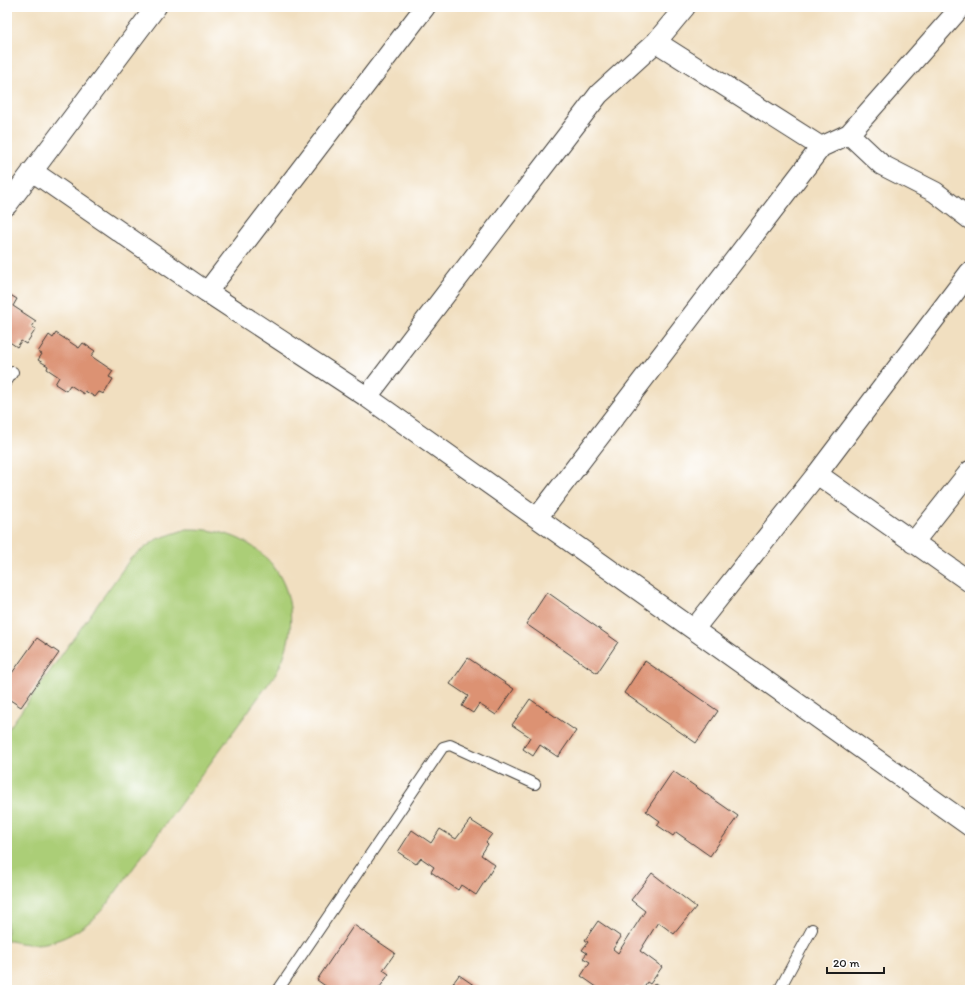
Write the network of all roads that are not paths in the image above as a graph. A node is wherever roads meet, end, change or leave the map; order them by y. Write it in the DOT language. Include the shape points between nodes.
graph roads {
  1 [pos="156,7"];
  2 [pos="425,7"];
  3 [pos="686,7"];
  4 [pos="962,7"];
  5 [pos="970,14"];
  6 [pos="656,42"];
  7 [pos="850,134"];
  8 [pos="821,147"];
  9 [pos="32,171"];
  10 [pos="7,205"];
  11 [pos="970,219"];
  12 [pos="970,272"];
  13 [pos="207,292"];
  14 [pos="367,397"];
  15 [pos="970,471"];
  16 [pos="817,474"];
  17 [pos="537,518"];
  18 [pos="913,543"];
  19 [pos="970,582"];
  20 [pos="694,629"];
  21 [pos="534,784"];
  22 [pos="970,826"];
  23 [pos="812,929"];
  24 [pos="278,990"];
  25 [pos="780,990"];
  1 -- 9 [label="street"];
  2 -- 13 [label="street"];
  3 -- 6 [label="street"];
  4 -- 5 [label="street"];
  4 -- 7 [label="street"];
  6 -- 8 [label="street"];
  6 -- 14 [label="street" via="599,94"];
  7 -- 8 [label="street"];
  7 -- 11 [label="street" via="882,165 935,192"];
  8 -- 17 [label="street"];
  9 -- 10 [label="street"];
  9 -- 13 [label="street"];
  12 -- 16 [label="street"];
  13 -- 14 [label="street"];
  14 -- 17 [label="street"];
  15 -- 18 [label="street"];
  16 -- 18 [label="street"];
  16 -- 20 [label="street"];
  17 -- 20 [label="street"];
  18 -- 19 [label="street"];
  20 -- 22 [label="street"];
  21 -- 24 [label="lane" via="450,745 443,747"];
  23 -- 25 [label="lane"];
}
